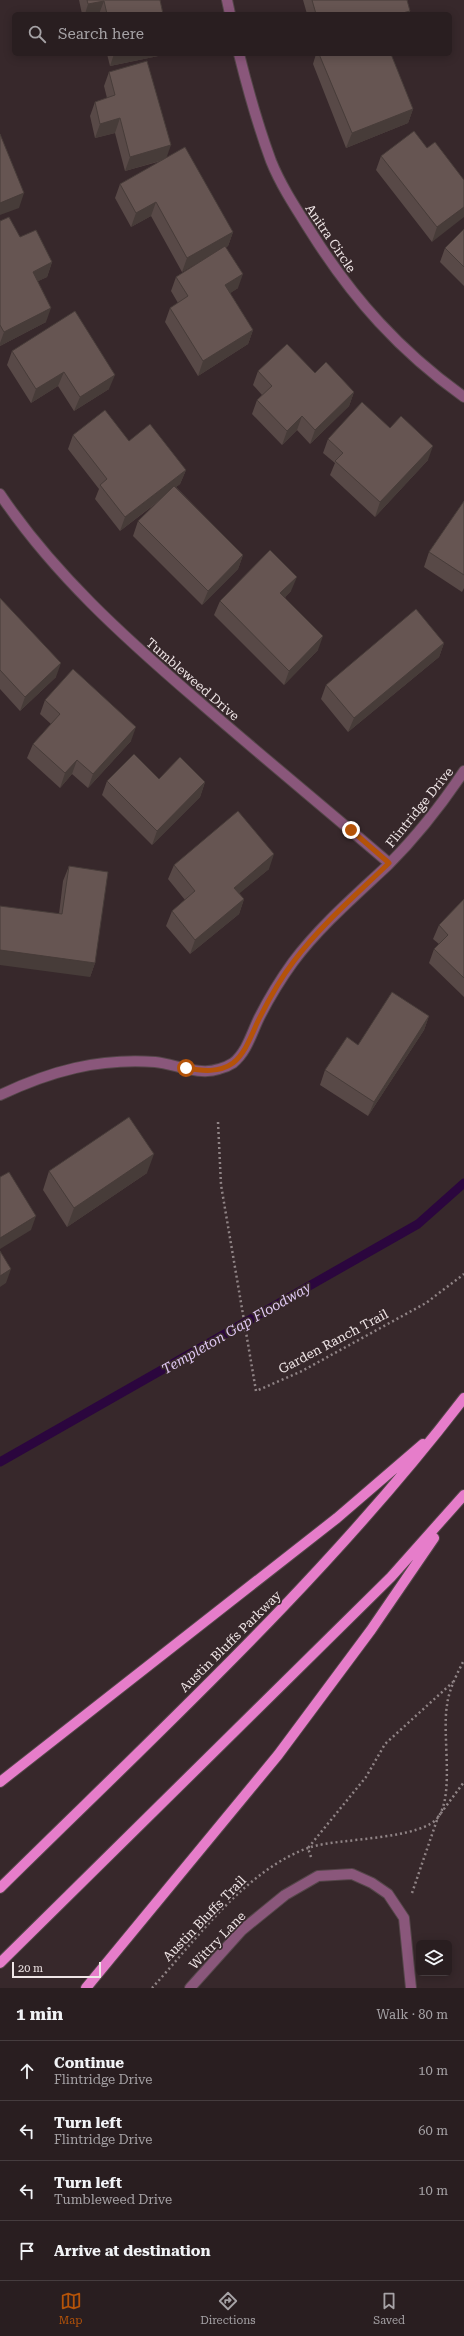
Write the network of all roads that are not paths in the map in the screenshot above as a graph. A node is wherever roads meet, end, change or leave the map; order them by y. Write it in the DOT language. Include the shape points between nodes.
graph roads {
  1 [pos="227,0"];
  2 [pos="230,12"];
  3 [pos="240,56"];
  4 [pos="464,397"];
  5 [pos="0,494"];
  6 [pos="464,771"];
  7 [pos="389,863"];
  8 [pos="0,1095"];
  9 [pos="464,1398"];
  10 [pos="442,1426"];
  11 [pos="464,1495"];
  12 [pos="455,1507"];
  13 [pos="0,1782"];
  14 [pos="0,1888"];
  15 [pos="0,1963"];
  16 [pos="86,1988"];
  17 [pos="190,1988"];
  18 [pos="411,1988"];
  1 -- 2 [label="street"];
  3 -- 4 [label="street, Anitra Circle" via="254,112 272,162 296,209 328,258 355,296 394,339 431,373"];
  5 -- 7 [label="street, Tumbleweed Drive" via="41,549 87,600 137,648"];
  6 -- 7 [label="street, Flintridge Drive" via="421,828"];
  7 -- 8 [label="street, Flintridge Drive" via="319,931 294,961 273,993 244,1051 233,1063 218,1070 205,1071 156,1062 117,1062 81,1066 34,1079"];
  9 -- 10 [label="main road, Austin Bluffs Parkway"];
  10 -- 13 [label="main road" via="337,1518"];
  10 -- 14 [label="main road, Austin Bluffs Parkway" via="401,1478 337,1550"];
  11 -- 12 [label="main road"];
  12 -- 15 [label="main road" via="391,1577"];
  12 -- 16 [label="main road" via="372,1630 278,1755"];
  17 -- 18 [label="street, Wittry Lane" via="242,1930 285,1896 318,1876 352,1874 388,1894 404,1918"];
}
